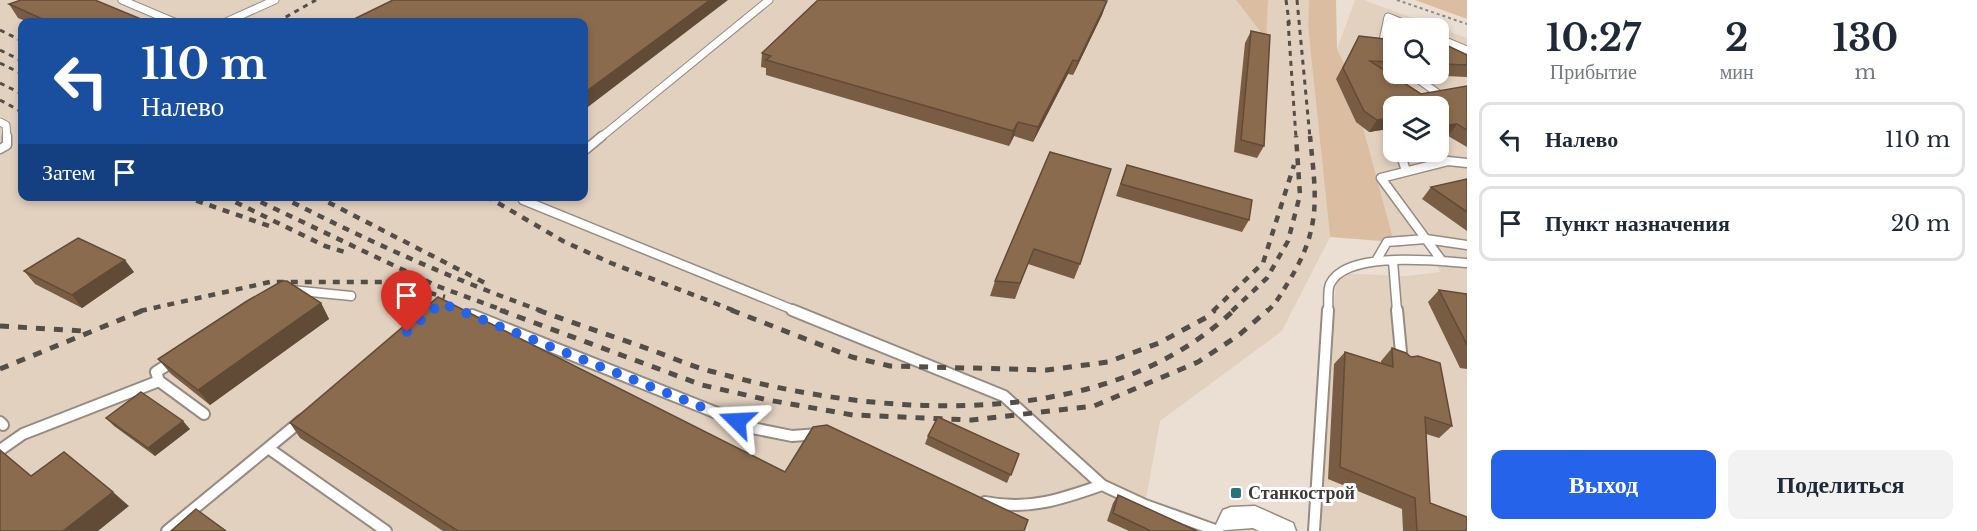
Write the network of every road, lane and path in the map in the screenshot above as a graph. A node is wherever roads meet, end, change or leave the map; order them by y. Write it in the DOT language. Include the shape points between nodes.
graph roads {
  1 [pos="122,0"];
  2 [pos="275,0"];
  3 [pos="769,0"];
  4 [pos="1397,0"];
  5 [pos="165,18"];
  6 [pos="235,18"];
  7 [pos="1467,24"];
  8 [pos="1449,43"];
  9 [pos="1467,50"];
  10 [pos="1425,84"];
  11 [pos="1440,95"];
  12 [pos="0,122"];
  13 [pos="0,148"];
  14 [pos="588,148"];
  15 [pos="1403,162"];
  16 [pos="1467,164"];
  17 [pos="1406,171"];
  18 [pos="526,201"];
  19 [pos="1426,240"];
  20 [pos="1467,245"];
  21 [pos="1376,261"];
  22 [pos="1393,261"];
  23 [pos="1442,261"];
  24 [pos="1467,263"];
  25 [pos="279,294"];
  26 [pos="351,296"];
  27 [pos="463,312"];
  28 [pos="185,354"];
  29 [pos="1402,363"];
  30 [pos="159,381"];
  31 [pos="314,410"];
  32 [pos="204,414"];
  33 [pos="835,432"];
  34 [pos="268,448"];
  35 [pos="0,450"];
  36 [pos="1102,485"];
  37 [pos="976,500"];
  38 [pos="167,531"];
  39 [pos="386,531"];
  40 [pos="1218,531"];
  41 [pos="1225,531"];
  42 [pos="1284,531"];
  43 [pos="1314,531"];
  1 -- 5 [label="lane"];
  2 -- 6 [label="lane"];
  3 -- 14 [label="lane"];
  4 -- 7 [label="path"];
  8 -- 9 [label="lane"];
  10 -- 11 [label="lane"];
  12 -- 13 [label="lane" via="6,125 7,145"];
  15 -- 17 [label="lane"];
  16 -- 17 [label="lane" via="1448,161"];
  17 -- 19 [label="lane" via="1381,178"];
  18 -- 36 [label="lane" via="1004,396"];
  19 -- 20 [label="lane"];
  19 -- 21 [label="lane" via="1387,242"];
  19 -- 23 [label="lane"];
  21 -- 22 [label="lane"];
  21 -- 43 [label="lane" via="1338,272 1330,284"];
  22 -- 23 [label="lane"];
  22 -- 29 [label="lane"];
  23 -- 24 [label="lane"];
  25 -- 26 [label="lane" via="289,290"];
  27 -- 33 [label="lane" via="757,429 792,436"];
  28 -- 30 [label="lane" via="156,372"];
  30 -- 32 [label="lane"];
  30 -- 35 [label="lane" via="23,434"];
  31 -- 34 [label="lane"];
  34 -- 38 [label="lane"];
  34 -- 39 [label="lane"];
  36 -- 37 [label="lane" via="1036,507 1003,507"];
  36 -- 40 [label="lane"];
  41 -- 42 [label="street" via="1231,518 1255,517"];
}
